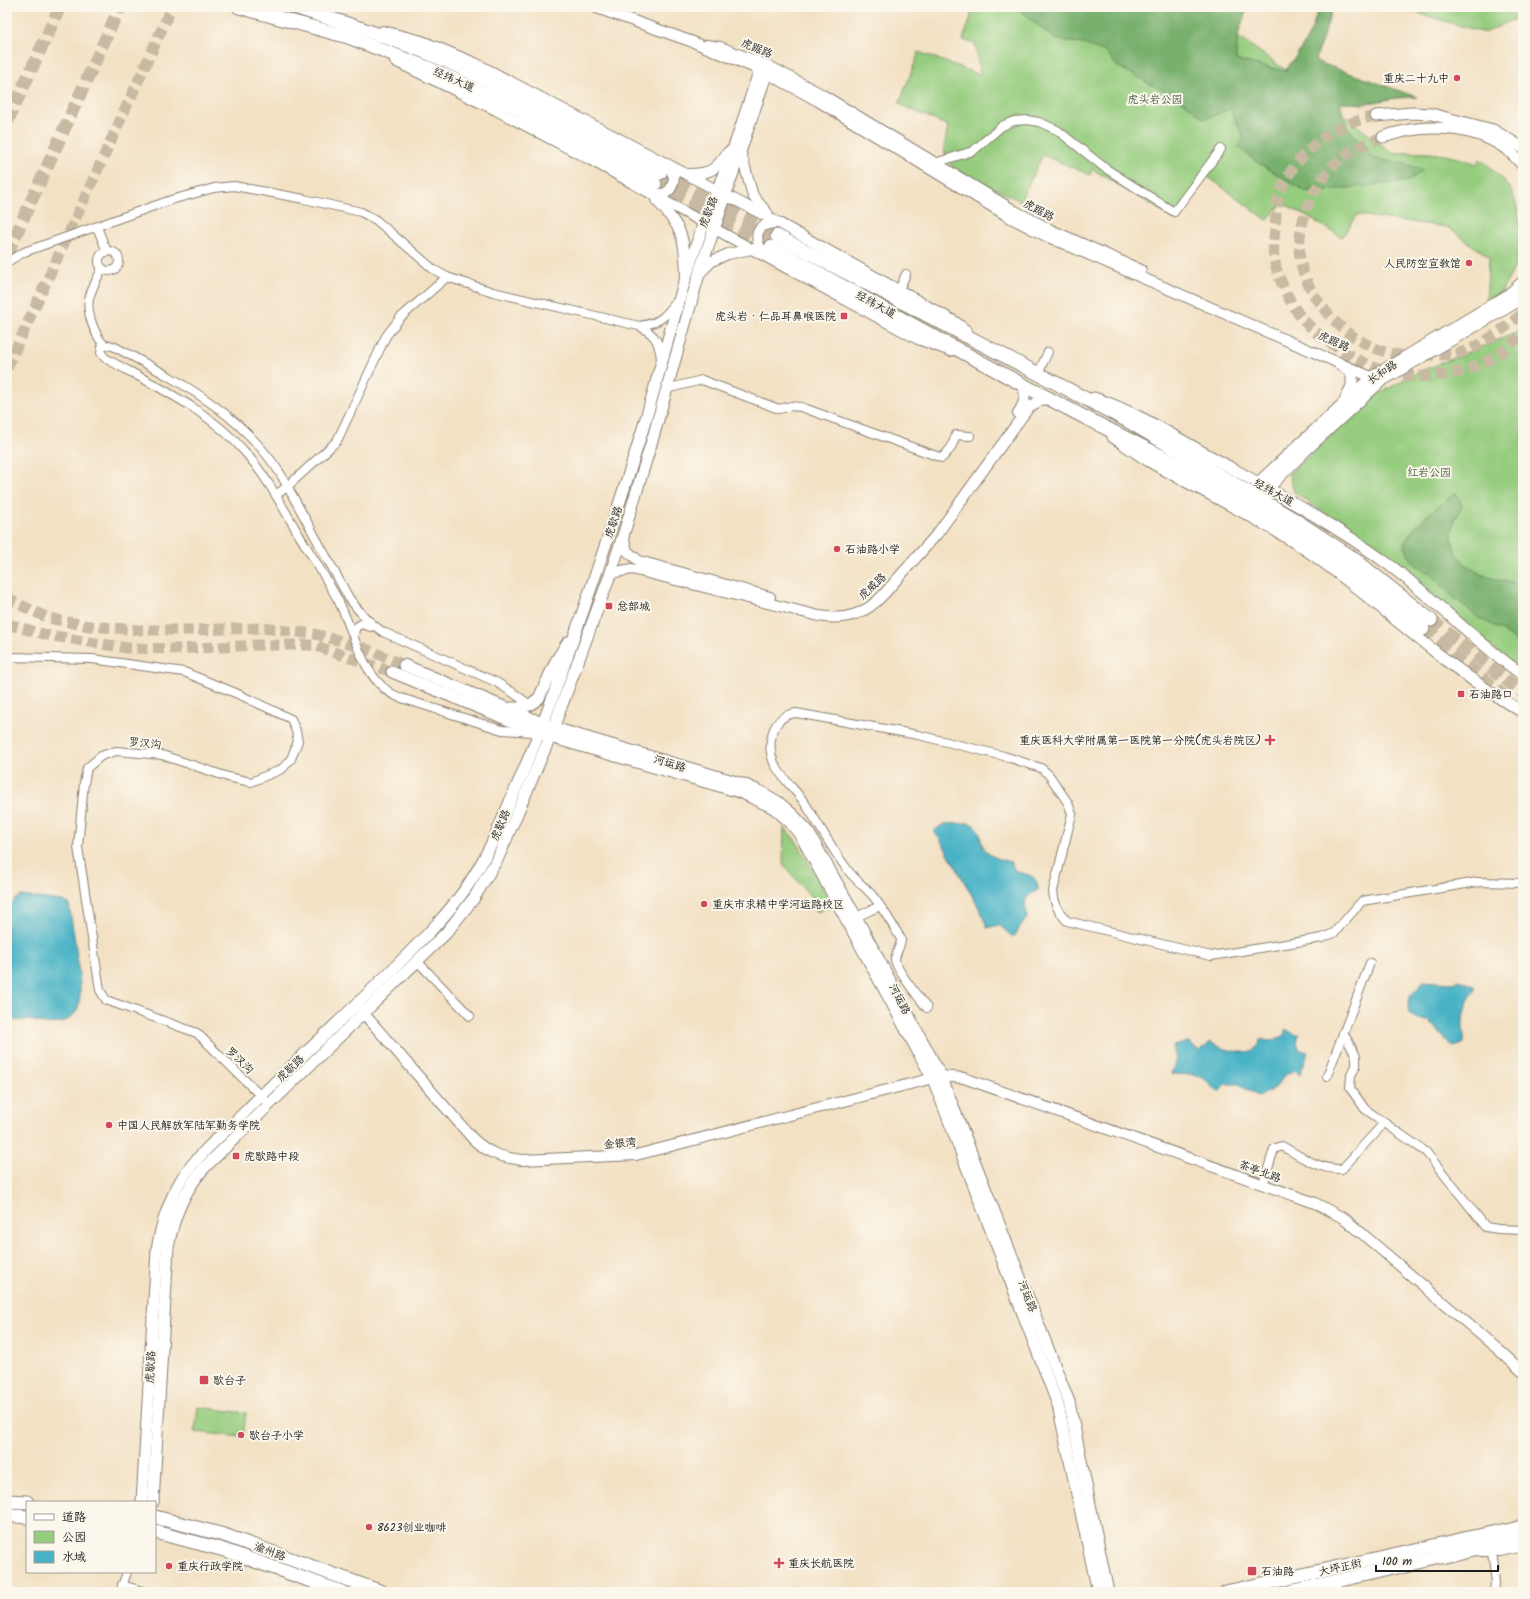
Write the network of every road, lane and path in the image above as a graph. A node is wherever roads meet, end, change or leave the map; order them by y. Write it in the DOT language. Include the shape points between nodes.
graph roads {
  1 [pos="239,7"];
  2 [pos="295,7"];
  3 [pos="594,7"];
  4 [pos="764,68"];
  5 [pos="1376,116"];
  6 [pos="1383,137"];
  7 [pos="736,140"];
  8 [pos="1523,148"];
  9 [pos="1221,149"];
  10 [pos="741,153"];
  11 [pos="935,163"];
  12 [pos="1523,166"];
  13 [pos="686,174"];
  14 [pos="658,179"];
  15 [pos="721,192"];
  16 [pos="708,225"];
  17 [pos="97,227"];
  18 [pos="773,240"];
  19 [pos="752,249"];
  20 [pos="107,252"];
  21 [pos="7,262"];
  22 [pos="102,268"];
  23 [pos="699,274"];
  24 [pos="906,274"];
  25 [pos="447,276"];
  26 [pos="686,277"];
  27 [pos="1523,282"];
  28 [pos="899,290"];
  29 [pos="681,295"];
  30 [pos="1523,296"];
  31 [pos="639,326"];
  32 [pos="104,345"];
  33 [pos="1048,352"];
  34 [pos="998,354"];
  35 [pos="1337,362"];
  36 [pos="662,365"];
  37 [pos="1038,374"];
  38 [pos="1379,377"];
  39 [pos="1023,385"];
  40 [pos="1059,386"];
  41 [pos="666,389"];
  42 [pos="1048,399"];
  43 [pos="1338,408"];
  44 [pos="1081,416"];
  45 [pos="970,436"];
  46 [pos="288,486"];
  47 [pos="1263,486"];
  48 [pos="276,495"];
  49 [pos="623,536"];
  50 [pos="610,575"];
  51 [pos="576,630"];
  52 [pos="383,632"];
  53 [pos="354,636"];
  54 [pos="7,657"];
  55 [pos="404,665"];
  56 [pos="392,672"];
  57 [pos="1523,675"];
  58 [pos="530,705"];
  59 [pos="507,708"];
  60 [pos="1523,712"];
  61 [pos="547,730"];
  62 [pos="1523,882"];
  63 [pos="880,906"];
  64 [pos="856,917"];
  65 [pos="417,961"];
  66 [pos="1370,963"];
  67 [pos="927,1008"];
  68 [pos="360,1010"];
  69 [pos="470,1016"];
  70 [pos="1343,1032"];
  71 [pos="1327,1076"];
  72 [pos="938,1077"];
  73 [pos="261,1095"];
  74 [pos="269,1104"];
  75 [pos="1384,1123"];
  76 [pos="1263,1185"];
  77 [pos="1523,1230"];
  78 [pos="1523,1372"];
  79 [pos="7,1501"];
  80 [pos="142,1501"];
  81 [pos="153,1501"];
  82 [pos="26,1502"];
  83 [pos="7,1515"];
  84 [pos="26,1517"];
  85 [pos="156,1517"];
  86 [pos="1523,1526"];
  87 [pos="156,1532"];
  88 [pos="1523,1538"];
  89 [pos="1523,1546"];
  90 [pos="1469,1550"];
  91 [pos="1491,1552"];
  92 [pos="126,1573"];
  93 [pos="121,1588"];
  94 [pos="1097,1590"];
  95 [pos="146,1592"];
  96 [pos="342,1592"];
  97 [pos="382,1592"];
  98 [pos="1108,1592"];
  99 [pos="1226,1592"];
  100 [pos="1289,1592"];
  101 [pos="1494,1592"];
  1 -- 14 [label="main road, 经纬大道" via="348,37 426,67 511,105"];
  2 -- 14 [label="main road, 经纬大道" via="457,66 515,95"];
  3 -- 4 [label="street, 虎踞路"];
  4 -- 7 [label="street, 虎歇路"];
  4 -- 10 [label="street, 虎歇路"];
  4 -- 11 [label="street, 虎踞路" via="821,94"];
  4 -- 35 [label="street, 虎踞路" via="1011,218 1046,236"];
  5 -- 8 [label="main road" via="1431,114 1493,130"];
  6 -- 12 [label="main road" via="1415,129 1435,128 1473,133 1506,147"];
  7 -- 13 [label="street" via="711,172"];
  7 -- 15 [label="street, 虎歇路"];
  9 -- 11 [label="street" via="1174,212 1105,168 1057,130 1039,122 1027,120 1002,126 973,151"];
  10 -- 15 [label="street, 虎歇路"];
  10 -- 18 [label="street" via="753,196 765,211"];
  11 -- 38 [label="street, 虎踞路" via="1049,229"];
  13 -- 14 [label="street"];
  13 -- 15 [label="street"];
  14 -- 16 [label="street"];
  14 -- 26 [label="street" via="671,216 684,241"];
  15 -- 16 [label="main road, 虎歇路"];
  15 -- 18 [label="street"];
  16 -- 19 [label="street"];
  16 -- 23 [label="main road, 虎歇路"];
  16 -- 26 [label="main road, 虎歇路"];
  17 -- 20 [label="street"];
  17 -- 21 [label="street" via="24,252"];
  17 -- 25 [label="street" via="171,200 214,188 234,186 361,212 376,220 433,270"];
  18 -- 19 [label="street"];
  18 -- 28 [label="street"];
  18 -- 34 [label="main road, 经纬大道"];
  18 -- 39 [label="main road, 经纬大道"];
  19 -- 23 [label="street" via="728,254 712,261"];
  20 -- 22 [label="street" via="100,257"];
  20 -- 22 [label="street" via="116,255 118,264 108,271"];
  22 -- 32 [label="street" via="88,304 95,334"];
  23 -- 41 [label="main road, 虎歇路"];
  24 -- 28 [label="street"];
  25 -- 31 [label="street" via="493,292"];
  25 -- 46 [label="street" via="393,326 336,441"];
  26 -- 29 [label="main road, 虎歇路"];
  27 -- 38 [label="main road, 长和路" via="1507,296"];
  28 -- 34 [label="street" via="954,321"];
  29 -- 31 [label="street" via="664,317 654,323"];
  29 -- 36 [label="main road, 虎歇路"];
  30 -- 38 [label="main road, 长和路" via="1513,304"];
  31 -- 36 [label="street" via="656,338"];
  32 -- 46 [label="street" via="115,347 184,385 220,409 247,433 272,461"];
  32 -- 48 [label="street" via="100,350 102,356 187,404 210,420 234,441 265,477"];
  33 -- 37 [label="street"];
  34 -- 37 [label="main road, 经纬大道"];
  35 -- 38 [label="street, 虎踞路"];
  35 -- 43 [label="main road" via="1350,371 1353,378 1349,394"];
  36 -- 51 [label="main road, 虎歇路"];
  37 -- 40 [label="main road, 经纬大道"];
  38 -- 43 [label="main road, 长和路"];
  38 -- 47 [label="main road, 长和路" via="1306,450"];
  39 -- 42 [label="main road, 经纬大道"];
  39 -- 49 [label="street, 虎威路" via="1026,396 1024,405 928,535 872,599 854,609 833,613 821,611 639,561 627,551"];
  40 -- 44 [label="main road, 经纬大道" via="1126,420 1292,518 1353,558 1427,624 1292,529 1179,465"];
  40 -- 47 [label="main road, 经纬大道" via="1104,401 1141,418"];
  41 -- 45 [label="street" via="702,380 779,409 800,407 942,458 951,448 956,435"];
  41 -- 49 [label="main road, 虎歇路"];
  42 -- 44 [label="main road, 经纬大道"];
  42 -- 50 [label="street, 虎威路" via="1029,408 937,534 877,602 866,610 844,618 832,618 632,569"];
  43 -- 47 [label="main road, 长和路"];
  44 -- 60 [label="main road" via="1148,460 1239,510 1306,551 1357,587 1471,679"];
  46 -- 48 [label="street"];
  46 -- 52 [label="street" via="355,607 372,625"];
  47 -- 57 [label="main road, 经纬大道" via="1388,564"];
  48 -- 53 [label="street" via="338,600"];
  49 -- 50 [label="main road, 虎歇路"];
  50 -- 61 [label="main road, 虎歇路"];
  51 -- 58 [label="main road" via="559,654 539,698"];
  51 -- 61 [label="main road, 虎歇路"];
  52 -- 53 [label="street" via="361,624 355,628"];
  52 -- 58 [label="street" via="496,682"];
  53 -- 61 [label="street" via="375,680 389,693 502,730"];
  54 -- 73 [label="street, 罗汉沟" via="92,659 184,672 291,719 298,741 291,759 282,769 251,782 162,755 116,751 101,756 87,768 78,847 100,990 106,1000 197,1033"];
  55 -- 59 [label="main road, 河运路"];
  56 -- 61 [label="main road, 河运路"];
  58 -- 59 [label="main road"];
  59 -- 61 [label="main road, 河运路"];
  61 -- 64 [label="main road, 河运路" via="743,784 778,802 807,830"];
  61 -- 65 [label="main road, 虎歇路" via="498,858 462,915"];
  61 -- 68 [label="main road, 虎歇路" via="489,852 470,884 453,907"];
  61 -- 72 [label="main road, 河运路" via="740,792 774,808 789,821 801,836"];
  62 -- 63 [label="street" via="1478,882 1362,902 1334,933 1211,956 1067,921 1060,914 1054,903 1053,891 1072,814 1061,792 1041,768 1004,756 918,735 796,713 782,716 774,728 771,739 774,763 803,800 847,870"];
  63 -- 64 [label="street"];
  63 -- 67 [label="street" via="901,939 895,962"];
  64 -- 72 [label="main road, 河运路"];
  65 -- 68 [label="main road, 虎歇路"];
  65 -- 69 [label="street"];
  66 -- 70 [label="street"];
  68 -- 72 [label="street, 金银湾" via="484,1149 506,1158 522,1160 636,1155"];
  68 -- 73 [label="main road, 虎歇路"];
  68 -- 74 [label="main road, 虎歇路"];
  70 -- 71 [label="street"];
  70 -- 75 [label="street" via="1356,1056 1350,1088 1365,1109"];
  72 -- 76 [label="street, 茶亭北路" via="964,1078"];
  72 -- 94 [label="main road, 河运路" via="1058,1405"];
  72 -- 98 [label="main road, 河运路" via="1069,1402"];
  73 -- 74 [label="street, 罗汉沟"];
  73 -- 80 [label="main road, 虎歇路" via="188,1170 173,1194 160,1231"];
  74 -- 81 [label="main road, 虎歇路" via="197,1176 182,1201 174,1222 168,1248"];
  75 -- 76 [label="street" via="1342,1169 1331,1169 1306,1160 1282,1146 1274,1149"];
  75 -- 77 [label="street" via="1426,1152 1486,1226 1498,1230"];
  76 -- 78 [label="street, 茶亭北路" via="1315,1203 1345,1219"];
  79 -- 82 [label="main road"];
  83 -- 84 [label="main road"];
  85 -- 97 [label="main road, 渝州路" via="224,1535"];
  86 -- 99 [label="main road, 大坪正街"];
  87 -- 96 [label="main road, 渝州路" via="234,1554"];
  88 -- 90 [label="main road, 大坪正街"];
  89 -- 91 [label="street"];
  90 -- 91 [label="street"];
  90 -- 100 [label="main road, 大坪正街"];
  91 -- 101 [label="street"];
  92 -- 93 [label="street"];
  93 -- 95 [label="street"];
}
